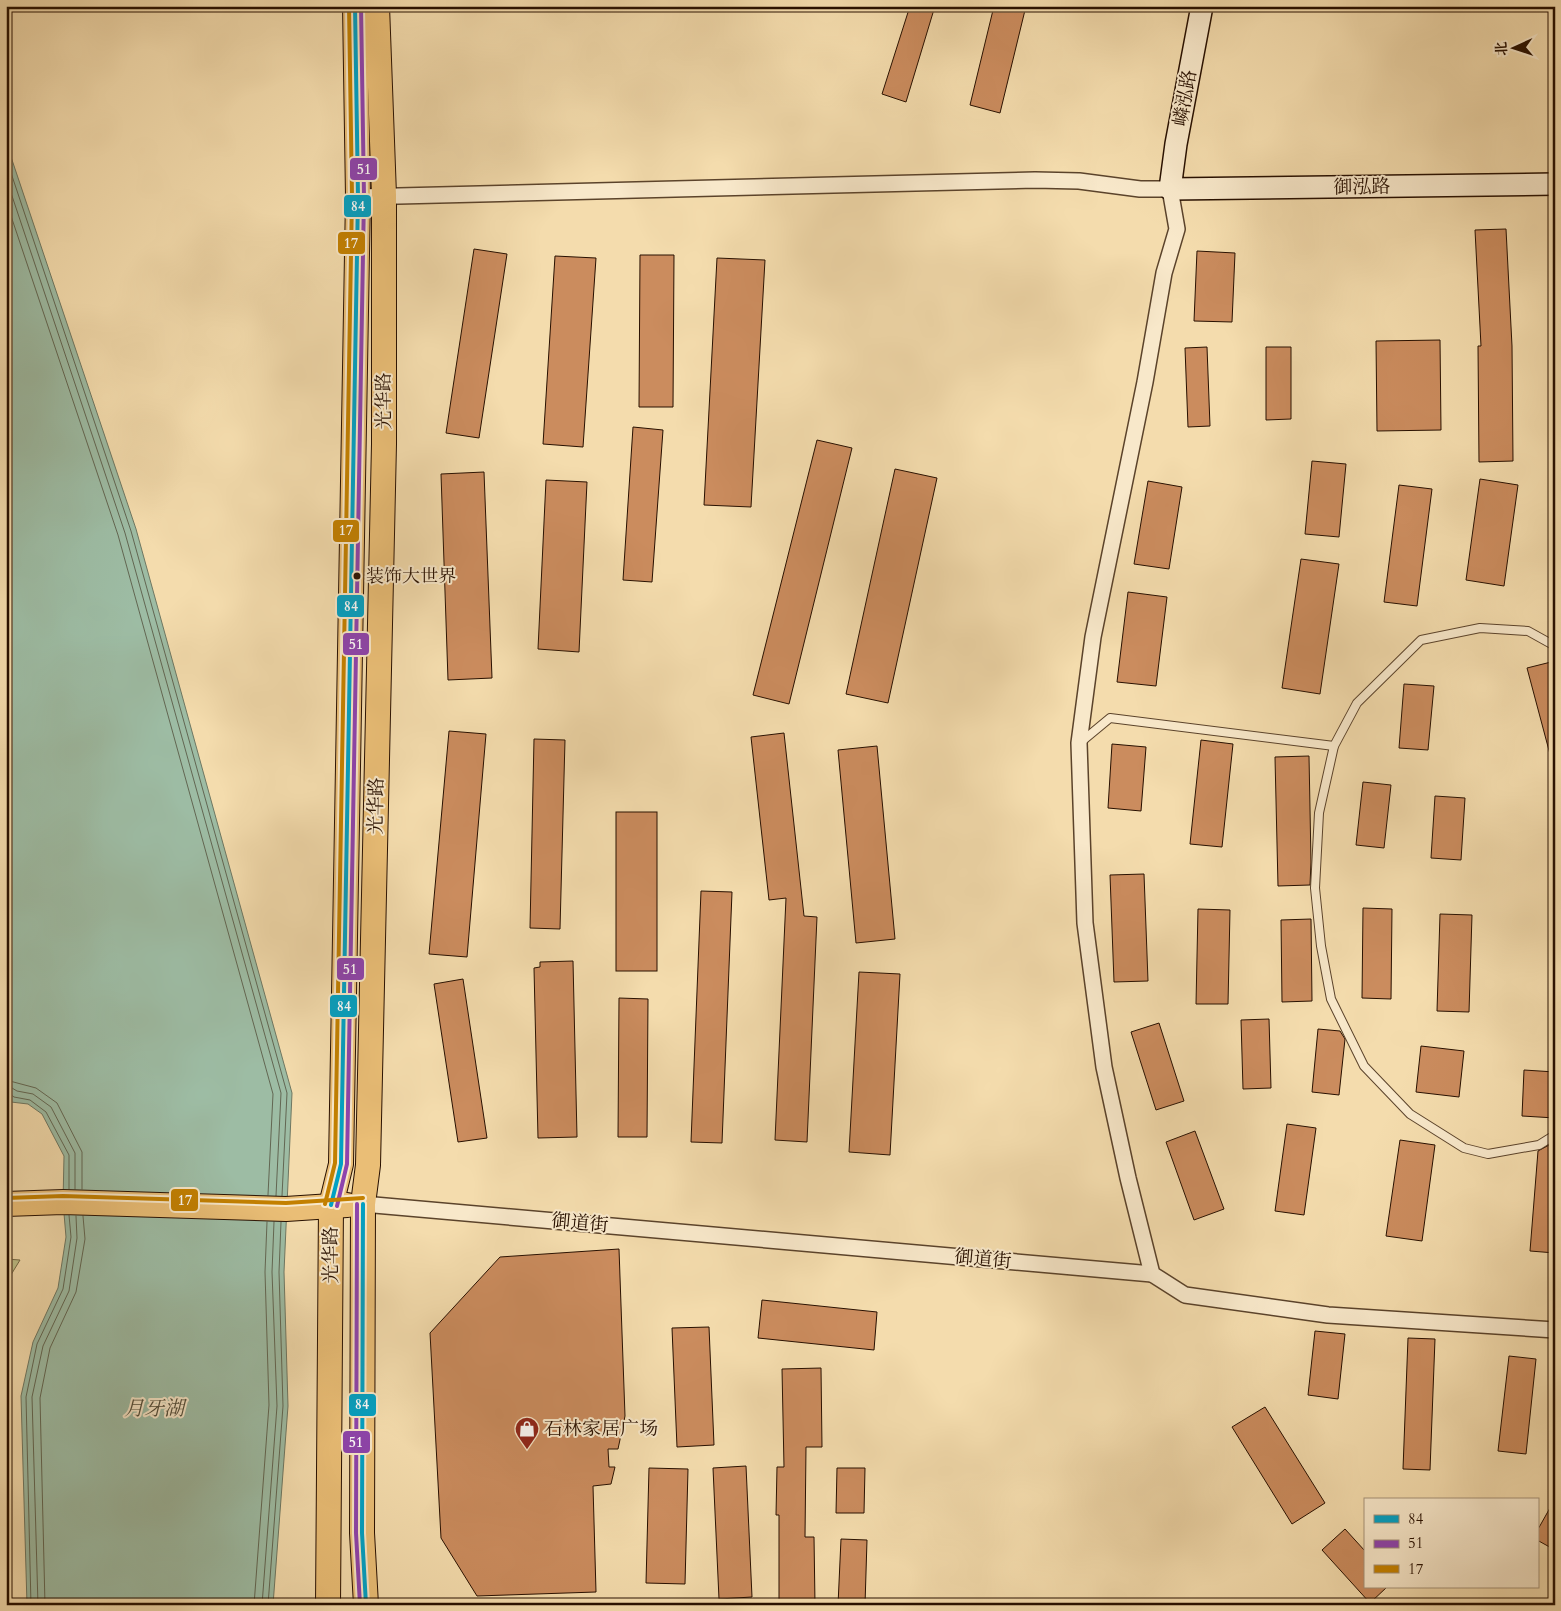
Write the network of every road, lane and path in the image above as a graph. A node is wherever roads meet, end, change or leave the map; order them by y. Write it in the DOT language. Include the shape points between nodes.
graph roads {
  1 [pos="355,6"];
  2 [pos="377,6"];
  3 [pos="1202,6"];
  4 [pos="1555,184"];
  5 [pos="1170,189"];
  6 [pos="384,195"];
  7 [pos="358,196"];
  8 [pos="1555,646"];
  9 [pos="1079,743"];
  10 [pos="1334,746"];
  11 [pos="1555,1134"];
  12 [pos="6,1204"];
  13 [pos="363,1204"];
  14 [pos="331,1205"];
  15 [pos="1152,1274"];
  16 [pos="1555,1330"];
  17 [pos="328,1605"];
  18 [pos="366,1605"];
  1 -- 7 [label="main road, 光华路"];
  2 -- 6 [label="main road, 光华路"];
  3 -- 5 [label="street, 嶙泓路"];
  4 -- 5 [label="street, 御泓路"];
  5 -- 6 [label="street" via="1035,180"];
  5 -- 9 [label="street" via="1177,229 1164,274 1093,637"];
  6 -- 7 [label="street"];
  6 -- 13 [label="main road, 光华路" via="384,454 368,1165"];
  7 -- 14 [label="main road, 光华路" via="341,1164"];
  8 -- 10 [label="lane" via="1528,631 1480,628 1421,640 1357,703"];
  9 -- 10 [label="lane" via="1110,718"];
  9 -- 15 [label="street" via="1085,923 1104,1067"];
  10 -- 11 [label="lane" via="1320,813 1316,888 1320,936 1330,999 1364,1066 1410,1114 1464,1148 1488,1154 1539,1145"];
  12 -- 14 [label="main road" via="63,1202 286,1209"];
  13 -- 14 [label="main road"];
  13 -- 15 [label="street, 御道街"];
  13 -- 18 [label="main road, 光华路" via="362,1533"];
  14 -- 17 [label="main road, 光华路"];
  15 -- 16 [label="street" via="1185,1296 1328,1315"];
}
